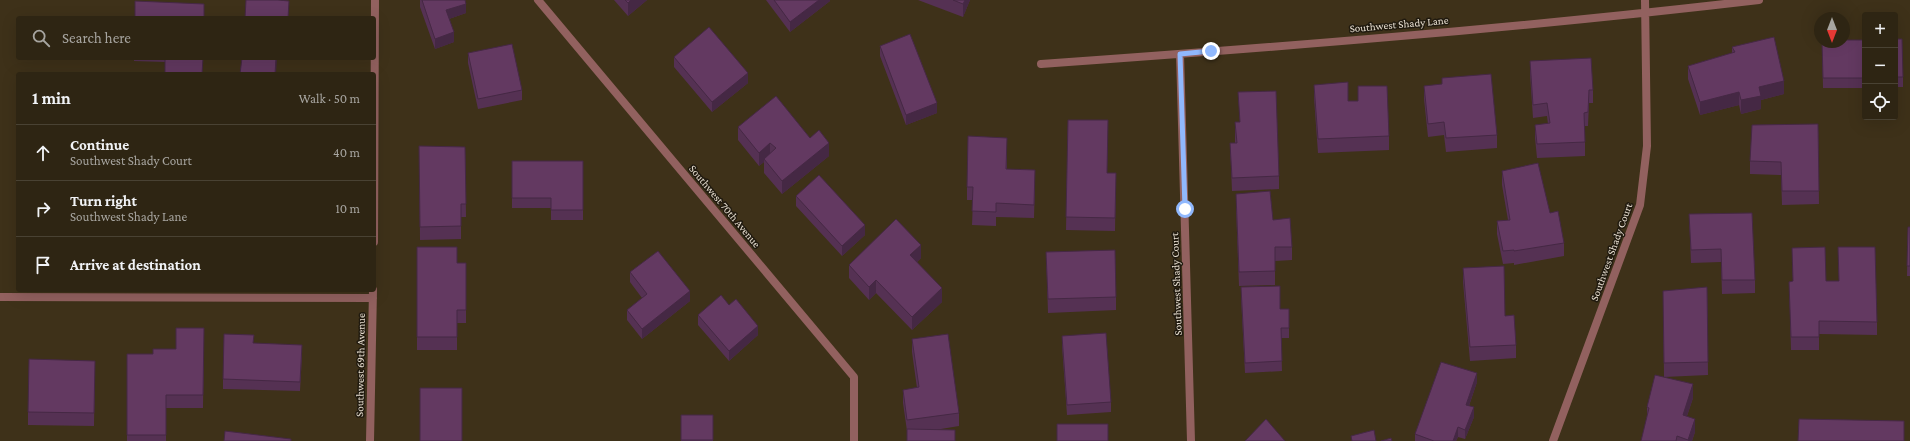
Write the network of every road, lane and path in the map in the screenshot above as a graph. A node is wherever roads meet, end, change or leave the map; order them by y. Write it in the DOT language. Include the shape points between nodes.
graph roads {
  1 [pos="375,0"];
  2 [pos="538,0"];
  3 [pos="1645,0"];
  4 [pos="1759,0"];
  5 [pos="1645,14"];
  6 [pos="375,16"];
  7 [pos="1180,54"];
  8 [pos="375,60"];
  9 [pos="1041,64"];
  10 [pos="375,72"];
  11 [pos="373,294"];
  12 [pos="0,297"];
  13 [pos="370,441"];
  14 [pos="854,441"];
  15 [pos="1191,441"];
  16 [pos="1553,441"];
  1 -- 6 [label="street"];
  2 -- 14 [label="street, Southwest 70th Avenue" via="854,377"];
  3 -- 5 [label="street, Southwest Shady Court"];
  4 -- 5 [label="street, Southwest Shady Lane"];
  5 -- 7 [label="street, Southwest Shady Lane"];
  5 -- 16 [label="street, Southwest Shady Court" via="1647,146 1640,205"];
  7 -- 9 [label="street, Southwest Shady Lane"];
  7 -- 15 [label="street, Southwest Shady Court"];
  8 -- 10 [label="street"];
  11 -- 12 [label="street"];
  11 -- 13 [label="street, Southwest 69th Avenue"];
}
